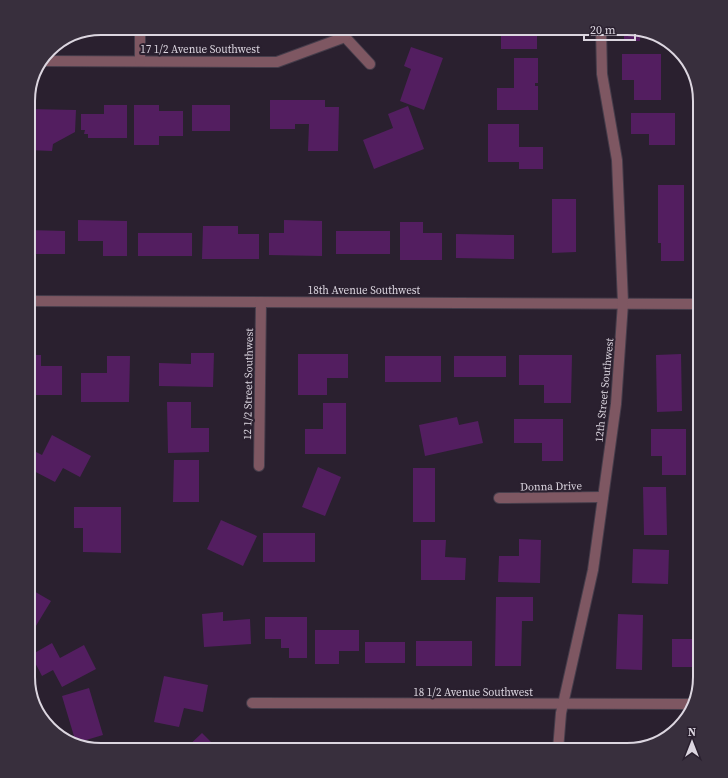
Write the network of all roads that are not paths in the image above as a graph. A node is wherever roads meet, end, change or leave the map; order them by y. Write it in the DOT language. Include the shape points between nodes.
graph roads {
  1 [pos="140,35"];
  2 [pos="339,35"];
  3 [pos="348,35"];
  4 [pos="602,35"];
  5 [pos="49,61"];
  6 [pos="140,61"];
  7 [pos="370,64"];
  8 [pos="35,301"];
  9 [pos="261,302"];
  10 [pos="623,302"];
  11 [pos="693,304"];
  12 [pos="259,466"];
  13 [pos="603,497"];
  14 [pos="499,498"];
  15 [pos="252,704"];
  16 [pos="564,704"];
  17 [pos="687,704"];
  18 [pos="559,743"];
  1 -- 6 [label="street"];
  2 -- 6 [label="street, 17 1/2 Avenue Southwest" via="277,62"];
  3 -- 7 [label="street"];
  4 -- 10 [label="street, 12th Street Southwest" via="602,74 617,160"];
  5 -- 6 [label="street, 17 1/2 Avenue Southwest"];
  8 -- 9 [label="street, 18th Avenue Southwest"];
  9 -- 10 [label="street, 18th Avenue Southwest"];
  9 -- 12 [label="street, 12 1/2 Street Southwest"];
  10 -- 11 [label="street, 18th Avenue Southwest"];
  10 -- 13 [label="street, 12th Street Southwest" via="616,404"];
  13 -- 14 [label="street, Donna Drive"];
  13 -- 16 [label="street, 12th Street Southwest" via="593,570"];
  15 -- 16 [label="street, 18 1/2 Avenue Southwest"];
  16 -- 17 [label="street, 18 1/2 Avenue Southwest"];
  16 -- 18 [label="street, 12th Street Southwest"];
}
